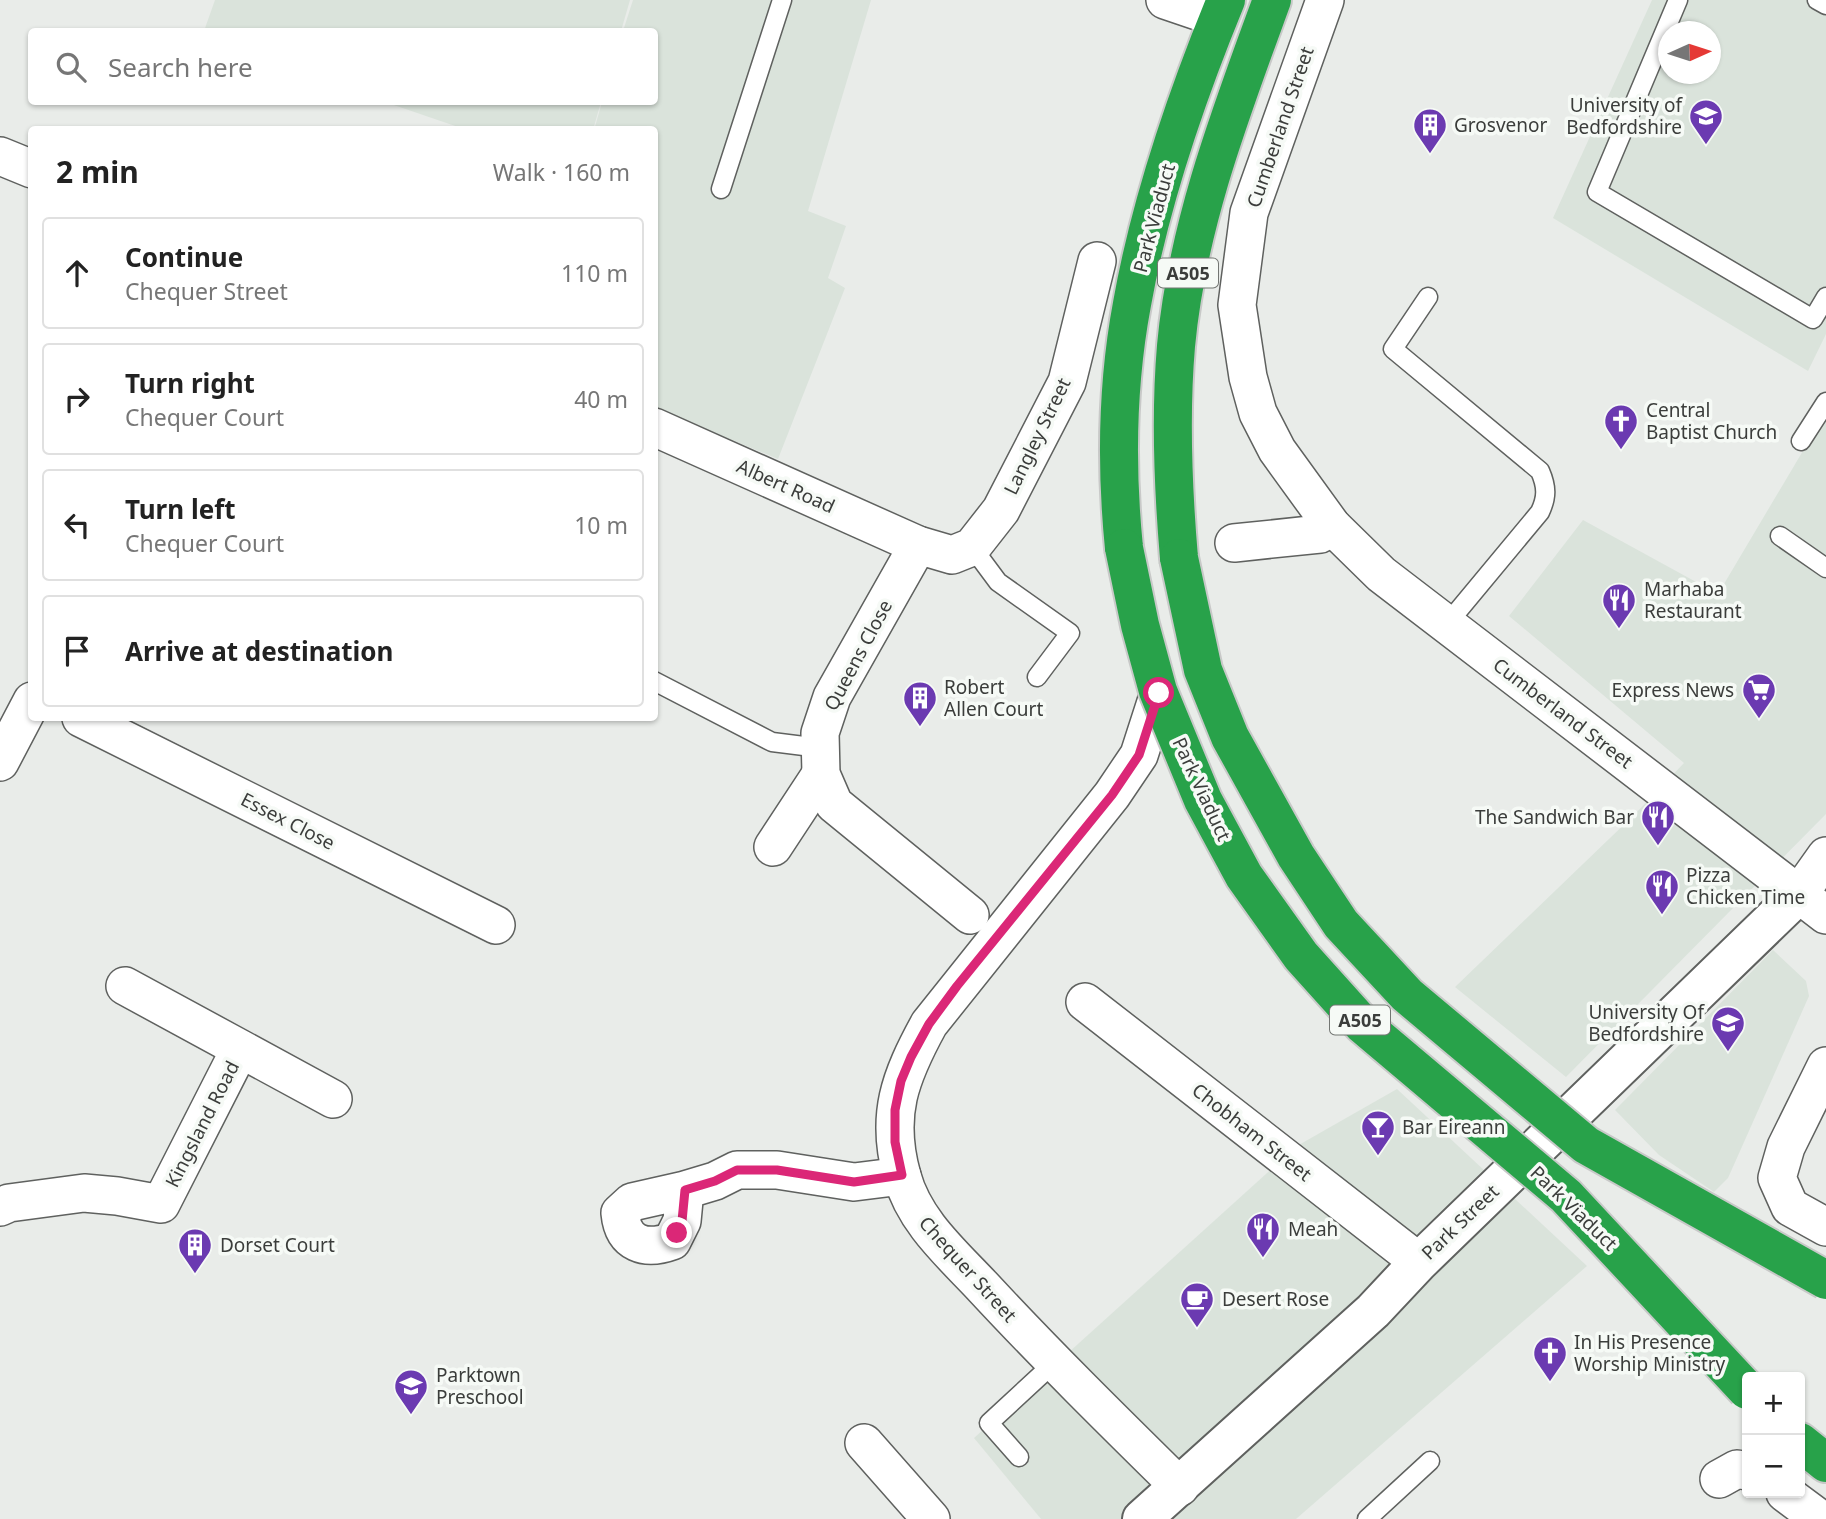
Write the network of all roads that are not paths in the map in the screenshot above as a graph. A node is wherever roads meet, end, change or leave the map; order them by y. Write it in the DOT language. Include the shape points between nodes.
graph roads {
  1 [pos="782,0"];
  2 [pos="1165,0"];
  3 [pos="1272,0"];
  4 [pos="1325,0"];
  5 [pos="1678,0"];
  6 [pos="1817,0"];
  7 [pos="1826,5"];
  8 [pos="1222,9"];
  9 [pos="0,156"];
  10 [pos="28,167"];
  11 [pos="720,189"];
  12 [pos="1097,261"];
  13 [pos="1826,297"];
  14 [pos="1428,298"];
  15 [pos="1826,402"];
  16 [pos="658,430"];
  17 [pos="1801,441"];
  18 [pos="1332,526"];
  19 [pos="1780,536"];
  20 [pos="1234,543"];
  21 [pos="918,545"];
  22 [pos="972,547"];
  23 [pos="1826,568"];
  24 [pos="1447,624"];
  25 [pos="1037,677"];
  26 [pos="658,683"];
  27 [pos="1159,693"];
  28 [pos="28,709"];
  29 [pos="87,721"];
  30 [pos="821,761"];
  31 [pos="0,762"];
  32 [pos="773,848"];
  33 [pos="1826,856"];
  34 [pos="1813,904"];
  35 [pos="970,915"];
  36 [pos="496,925"];
  37 [pos="125,986"];
  38 [pos="1085,1003"];
  39 [pos="240,1049"];
  40 [pos="1826,1066"];
  41 [pos="332,1100"];
  42 [pos="902,1175"];
  43 [pos="685,1190"];
  44 [pos="0,1207"];
  45 [pos="1826,1227"];
  46 [pos="1419,1262"];
  47 [pos="1826,1280"];
  48 [pos="1055,1362"];
  49 [pos="1742,1385"];
  50 [pos="864,1443"];
  51 [pos="1805,1446"];
  52 [pos="1019,1457"];
  53 [pos="1430,1461"];
  54 [pos="1826,1463"];
  55 [pos="1180,1487"];
  56 [pos="1792,1498"];
  57 [pos="932,1519"];
  58 [pos="1142,1519"];
  59 [pos="1367,1519"];
  60 [pos="1820,1519"];
  1 -- 11 [label="lane"];
  2 -- 8 [label="street"];
  3 -- 47 [label="highway, A505, bridge" via="1226,125 1191,254 1176,346 1173,494 1179,558 1203,670 1230,737 1296,856 1341,924 1407,995 1586,1145"];
  4 -- 18 [label="street, Cumberland Street" via="1249,213 1237,305 1258,413 1278,450"];
  5 -- 13 [label="lane" via="1597,192 1813,319"];
  6 -- 7 [label="lane"];
  8 -- 27 [label="highway, Park Viaduct / A505, bridge" via="1151,220 1131,307 1120,404 1124,548"];
  9 -- 10 [label="street"];
  12 -- 22 [label="street, Langley Street" via="1067,382 1001,510"];
  14 -- 24 [label="lane" via="1393,349 1540,471 1546,498 1540,512"];
  15 -- 17 [label="lane"];
  16 -- 21 [label="street, Albert Road"];
  18 -- 20 [label="street" via="1320,534"];
  18 -- 24 [label="street, Cumberland Street" via="1381,574"];
  19 -- 23 [label="lane"];
  21 -- 22 [label="street" via="952,555"];
  21 -- 30 [label="street, Queens Close" via="832,697 820,733"];
  22 -- 25 [label="lane" via="998,582 1070,633"];
  24 -- 34 [label="street, Cumberland Street"];
  26 -- 30 [label="lane" via="772,742"];
  27 -- 42 [label="street, Chequer Street" via="1133,765 957,986 911,1057 895,1110"];
  27 -- 49 [label="highway, Park Viaduct / A505, bridge" via="1203,800 1244,876 1301,956 1363,1025 1566,1196"];
  28 -- 31 [label="street"];
  29 -- 36 [label="street, Essex Close"];
  30 -- 32 [label="street"];
  30 -- 35 [label="street" via="834,804"];
  33 -- 34 [label="street, Park Street"];
  34 -- 46 [label="street, Park Street"];
  37 -- 39 [label="street, Kingsland Road"];
  38 -- 46 [label="street, Chobham Street"];
  39 -- 41 [label="street, Kingsland Road"];
  39 -- 44 [label="street, Kingsland Road" via="161,1204 84,1193"];
  40 -- 45 [label="street" via="1786,1147 1777,1178 1790,1207"];
  42 -- 43 [label="street" via="854,1182 777,1170 737,1170"];
  42 -- 48 [label="street, Chequer Street" via="924,1223"];
  46 -- 55 [label="street, Park Street" via="1373,1311"];
  48 -- 52 [label="lane" via="989,1423"];
  48 -- 55 [label="street, Chequer Street"];
  50 -- 57 [label="street"];
  51 -- 54 [label="highway"];
  53 -- 59 [label="lane"];
  55 -- 58 [label="street, Park Street"];
  56 -- 60 [label="street"];
}
